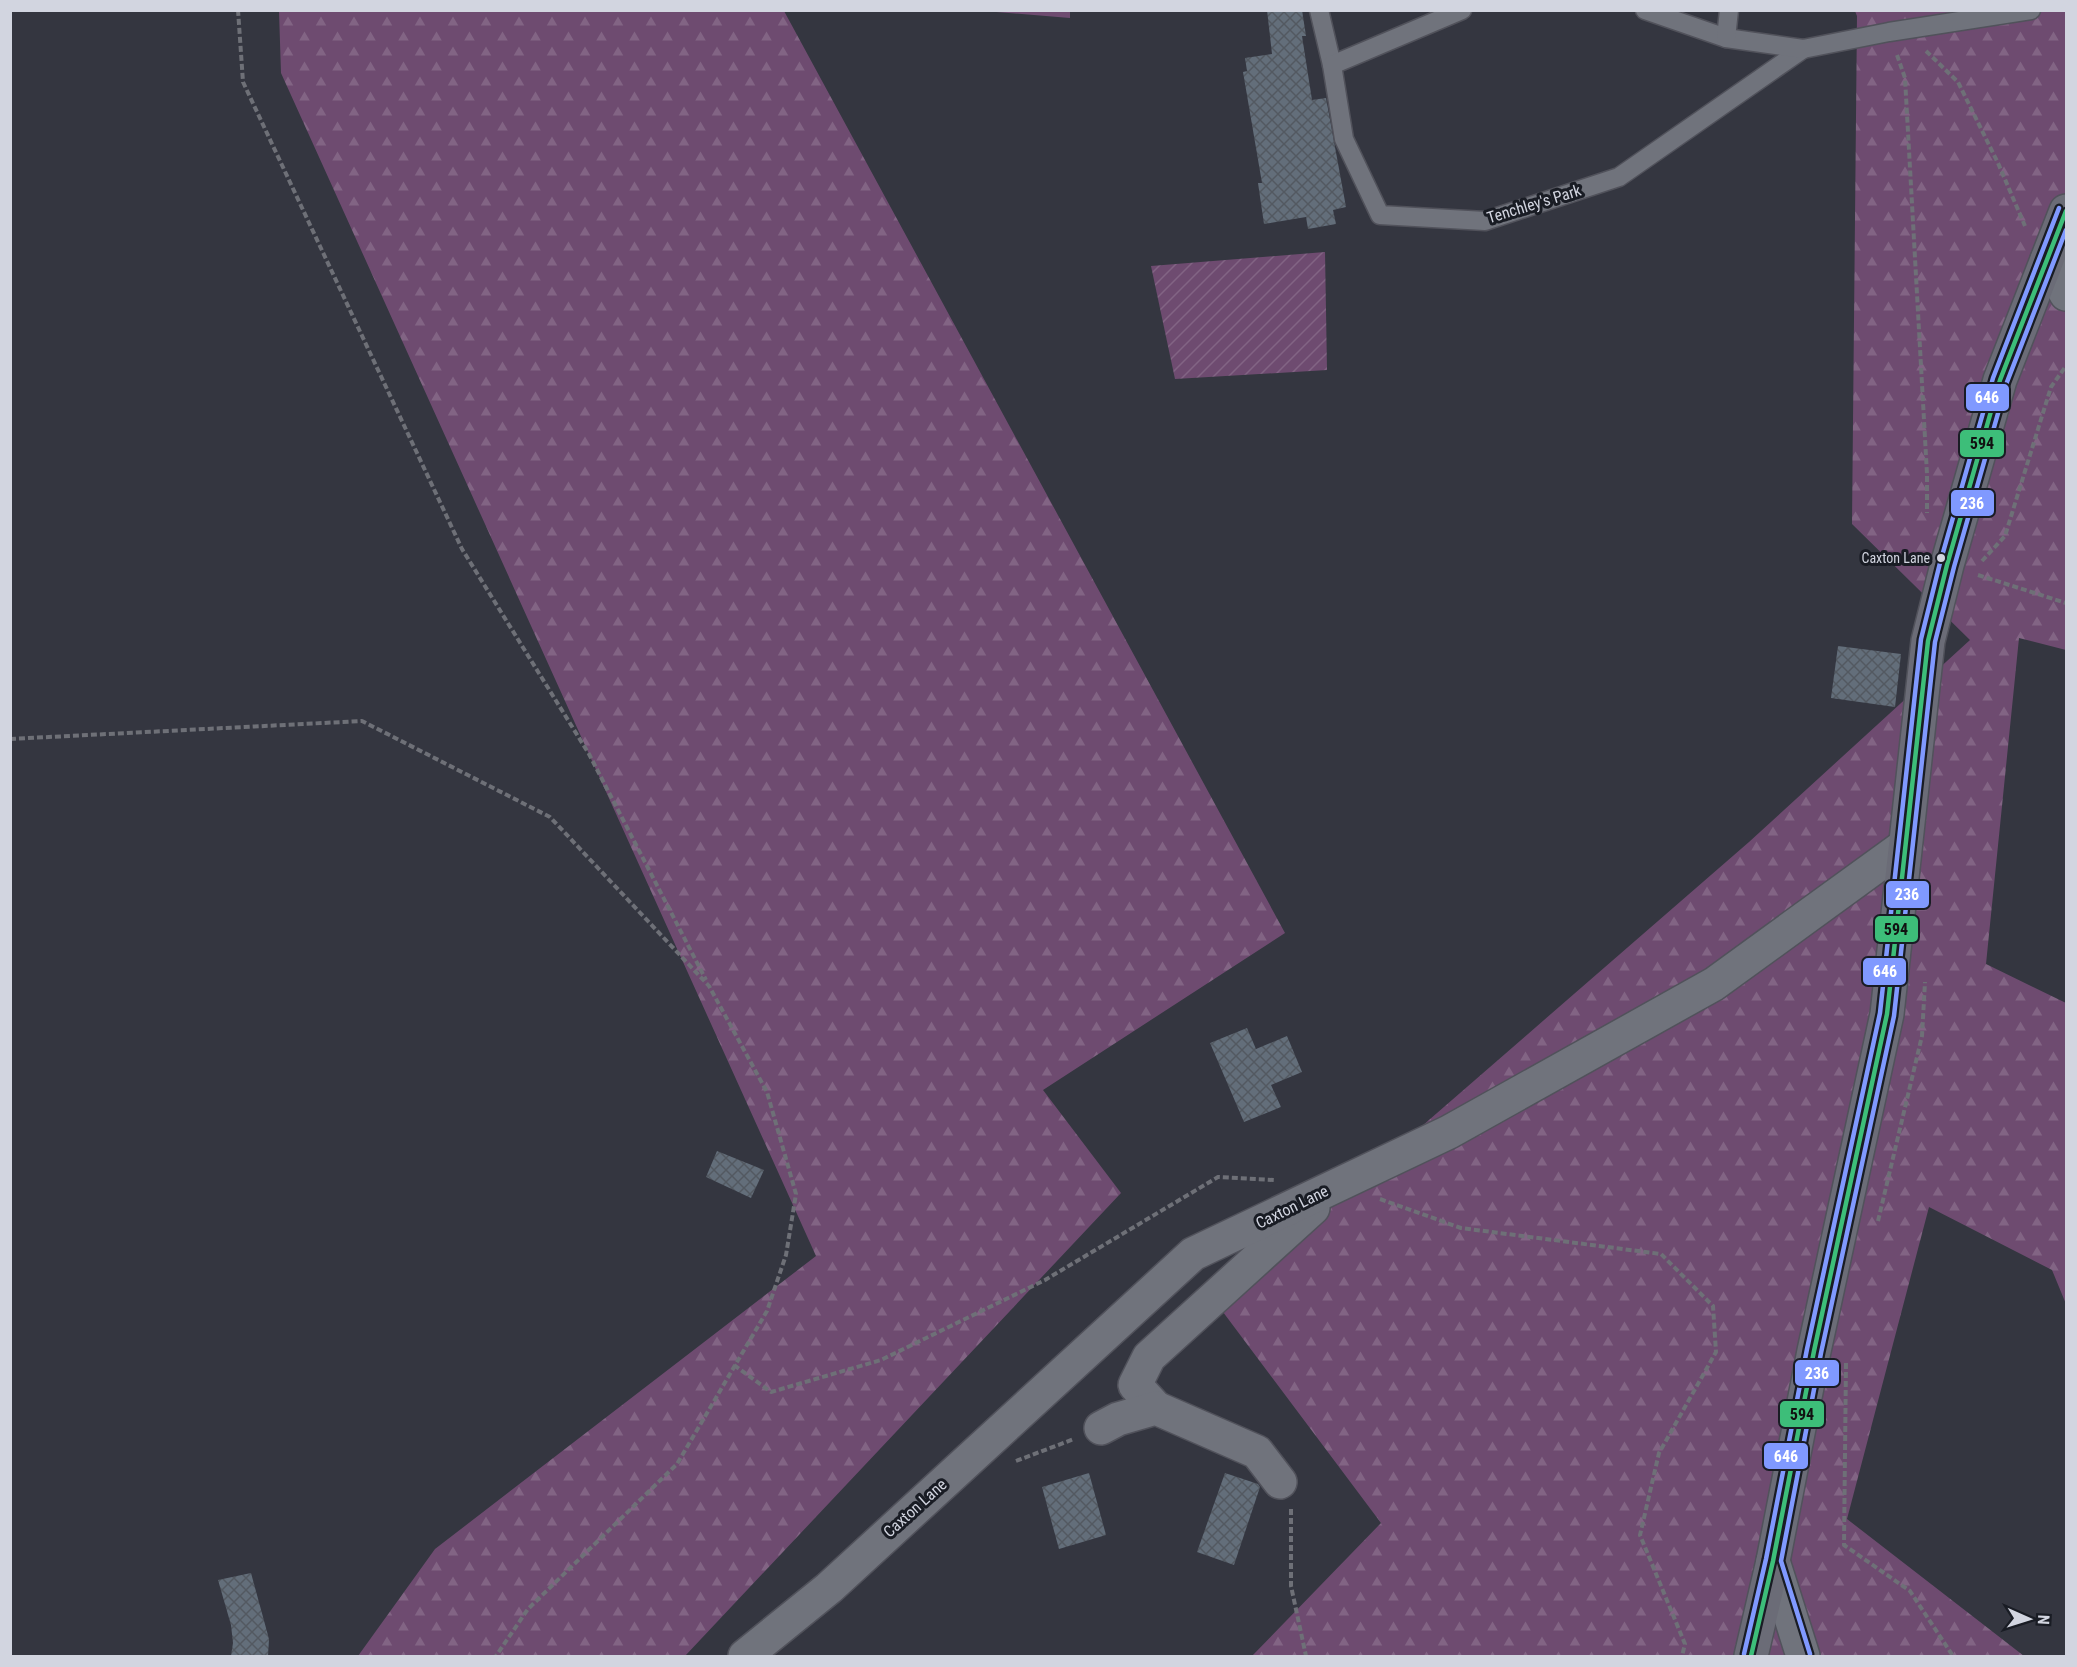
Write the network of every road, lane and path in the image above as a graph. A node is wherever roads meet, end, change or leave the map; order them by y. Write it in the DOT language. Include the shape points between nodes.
graph roads {
  1 [pos="238,10"];
  2 [pos="1319,10"];
  3 [pos="1462,10"];
  4 [pos="1645,10"];
  5 [pos="1729,10"];
  6 [pos="2031,10"];
  7 [pos="1889,32"];
  8 [pos="1726,38"];
  9 [pos="1803,49"];
  10 [pos="1332,65"];
  11 [pos="2067,211"];
  12 [pos="2047,260"];
  13 [pos="2067,294"];
  14 [pos="2067,366"];
  15 [pos="1927,518"];
  16 [pos="1979,566"];
  17 [pos="1972,573"];
  18 [pos="2067,603"];
  19 [pos="10,740"];
  20 [pos="1904,846"];
  21 [pos="1926,976"];
  22 [pos="709,986"];
  23 [pos="1281,1180"];
  24 [pos="1339,1184"];
  25 [pos="1877,1222"];
  26 [pos="1846,1362"];
  27 [pos="734,1365"];
  28 [pos="1156,1408"];
  29 [pos="1101,1428"];
  30 [pos="1280,1482"];
  31 [pos="1773,1562"];
  32 [pos="495,1656"];
  33 [pos="745,1656"];
  34 [pos="1306,1656"];
  35 [pos="1682,1656"];
  36 [pos="1751,1656"];
  37 [pos="1803,1656"];
  38 [pos="1953,1656"];
  1 -- 22 [label="path" via="243,82 462,549 589,754"];
  2 -- 10 [label="lane"];
  3 -- 10 [label="lane"];
  4 -- 8 [label="lane, Tenchley's Park"];
  5 -- 8 [label="lane"];
  6 -- 7 [label="lane, Tenchley's Park"];
  7 -- 9 [label="lane, Tenchley's Park"];
  7 -- 12 [label="path" via="1922,47 1958,82 2026,228"];
  7 -- 15 [label="path" via="1905,78"];
  8 -- 9 [label="lane, Tenchley's Park"];
  9 -- 10 [label="lane, Tenchley's Park" via="1619,177 1485,221 1380,215 1344,139"];
  11 -- 12 [label="main road"];
  12 -- 13 [label="street"];
  12 -- 20 [label="main road" via="2000,380 1928,641"];
  14 -- 16 [label="path" via="2051,387 2005,536"];
  17 -- 18 [label="path"];
  19 -- 22 [label="path" via="362,722 550,817"];
  20 -- 24 [label="street, Caxton Lane" via="1714,984 1449,1132"];
  20 -- 31 [label="main road" via="1887,1014"];
  21 -- 25 [label="path" via="1922,1036"];
  22 -- 27 [label="path" via="767,1092 796,1194 786,1255 768,1311"];
  23 -- 27 [label="path" via="1218,1177 1045,1280 881,1360 771,1392"];
  24 -- 28 [label="street" via="1149,1357 1136,1385"];
  24 -- 33 [label="street, Caxton Lane" via="1193,1254 829,1588"];
  24 -- 35 [label="path" via="1461,1228 1661,1254 1713,1306 1716,1352 1659,1453 1640,1535 1684,1644"];
  26 -- 38 [label="path" via="1844,1545 1910,1591"];
  27 -- 32 [label="path" via="677,1464 528,1609"];
  28 -- 29 [label="street"];
  28 -- 30 [label="street" via="1257,1452"];
  30 -- 34 [label="path" via="1291,1498 1291,1586"];
  31 -- 36 [label="main road"];
  31 -- 37 [label="street"];
}
